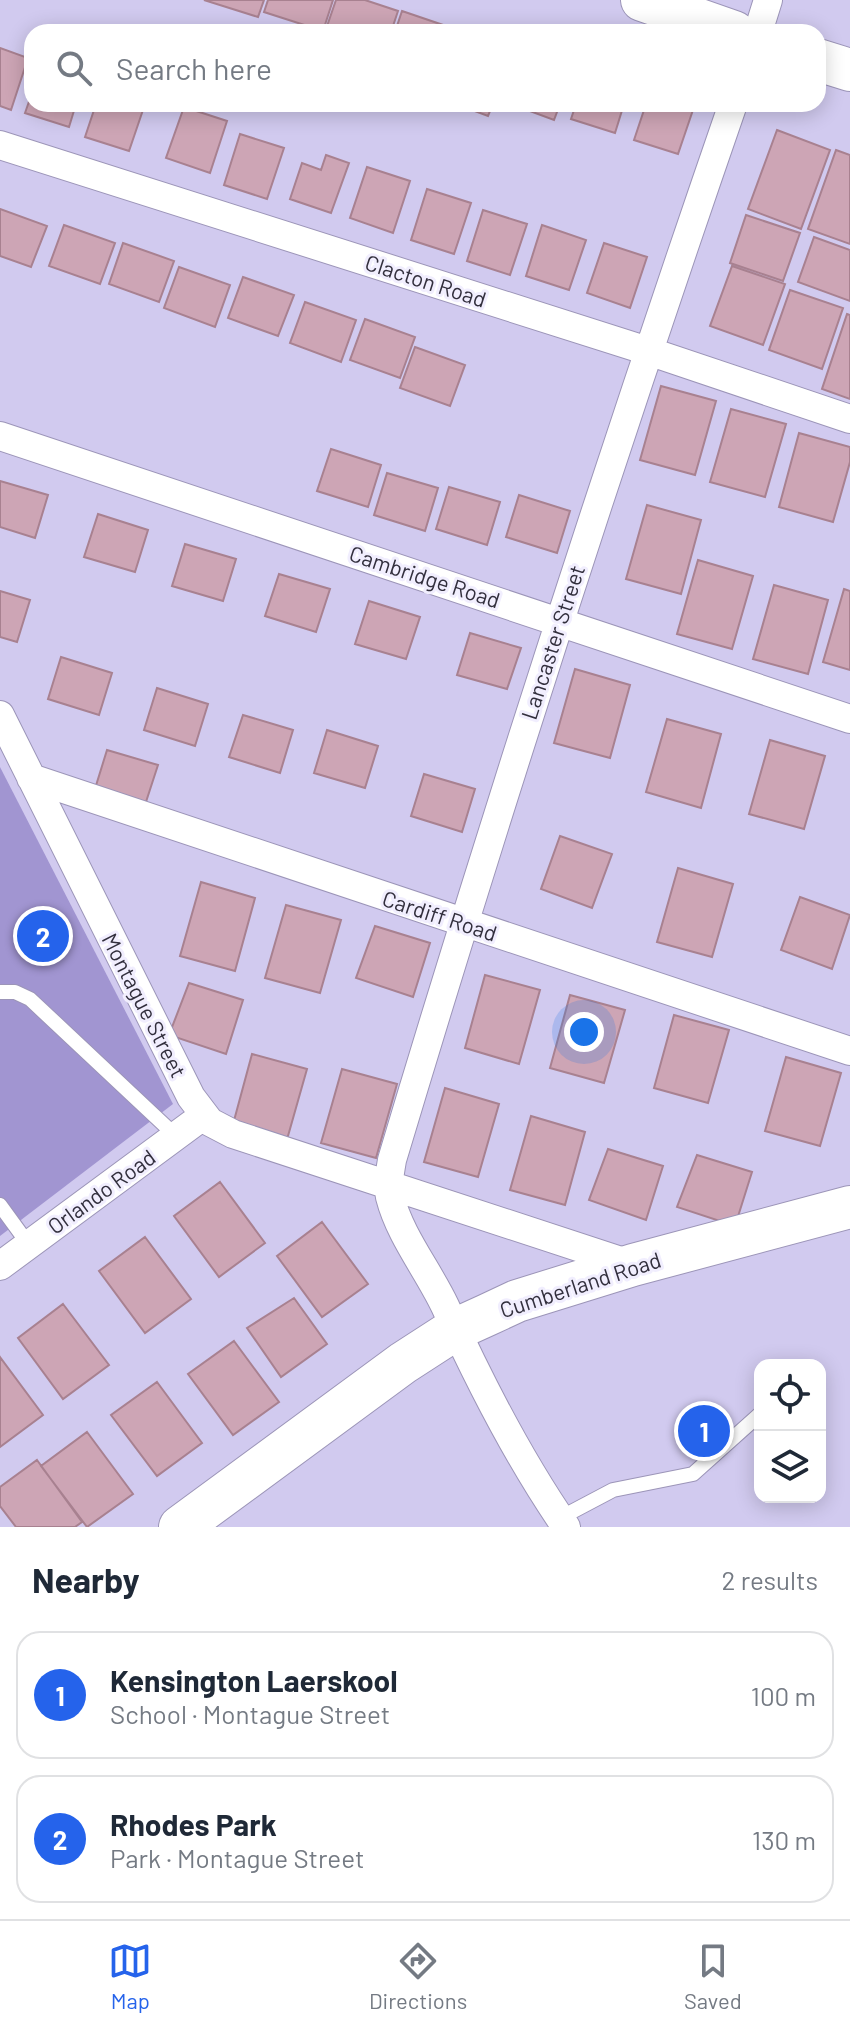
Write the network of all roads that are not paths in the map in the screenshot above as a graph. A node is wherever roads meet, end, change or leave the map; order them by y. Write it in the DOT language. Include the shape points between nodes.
graph roads {
  1 [pos="642,0"];
  2 [pos="768,0"];
  3 [pos="711,24"];
  4 [pos="760,24"];
  5 [pos="826,62"];
  6 [pos="850,70"];
  7 [pos="730,112"];
  8 [pos="0,145"];
  9 [pos="648,351"];
  10 [pos="850,419"];
  11 [pos="0,436"];
  12 [pos="558,620"];
  13 [pos="0,715"];
  14 [pos="850,719"];
  15 [pos="31,778"];
  16 [pos="463,923"];
  17 [pos="0,992"];
  18 [pos="850,1051"];
  19 [pos="203,1116"];
  20 [pos="176,1136"];
  21 [pos="388,1184"];
  22 [pos="0,1205"];
  23 [pos="850,1207"];
  24 [pos="29,1245"];
  25 [pos="633,1265"];
  26 [pos="0,1266"];
  27 [pos="454,1330"];
  28 [pos="754,1419"];
  29 [pos="563,1523"];
  30 [pos="180,1527"];
  1 -- 3 [label="street"];
  2 -- 4 [label="street"];
  5 -- 6 [label="street"];
  7 -- 9 [label="street, Lancaster Street"];
  8 -- 9 [label="street, Clacton Road"];
  9 -- 10 [label="street, Clacton Road"];
  9 -- 12 [label="street, Lancaster Street"];
  11 -- 12 [label="street, Cambridge Road"];
  12 -- 14 [label="street, Cambridge Road"];
  12 -- 16 [label="street, Lancaster Street"];
  13 -- 15 [label="street, Montague Street"];
  15 -- 16 [label="street, Cardiff Road"];
  15 -- 19 [label="street, Montague Street"];
  16 -- 18 [label="street, Cardiff Road"];
  16 -- 21 [label="street, Lancaster Street"];
  17 -- 20 [label="lane" via="30,999"];
  19 -- 20 [label="street, Orlando Road"];
  19 -- 21 [label="street" via="219,1129"];
  20 -- 24 [label="street, Orlando Road"];
  21 -- 25 [label="street"];
  21 -- 27 [label="street" via="397,1217"];
  22 -- 24 [label="lane"];
  23 -- 25 [label="street, Cumberland Road"];
  24 -- 26 [label="street, Orlando Road"];
  25 -- 27 [label="street, Cumberland Road" via="517,1301"];
  27 -- 29 [label="street" via="521,1459"];
  27 -- 30 [label="street, Cumberland Road"];
  28 -- 29 [label="lane" via="693,1474 613,1490"];
}
